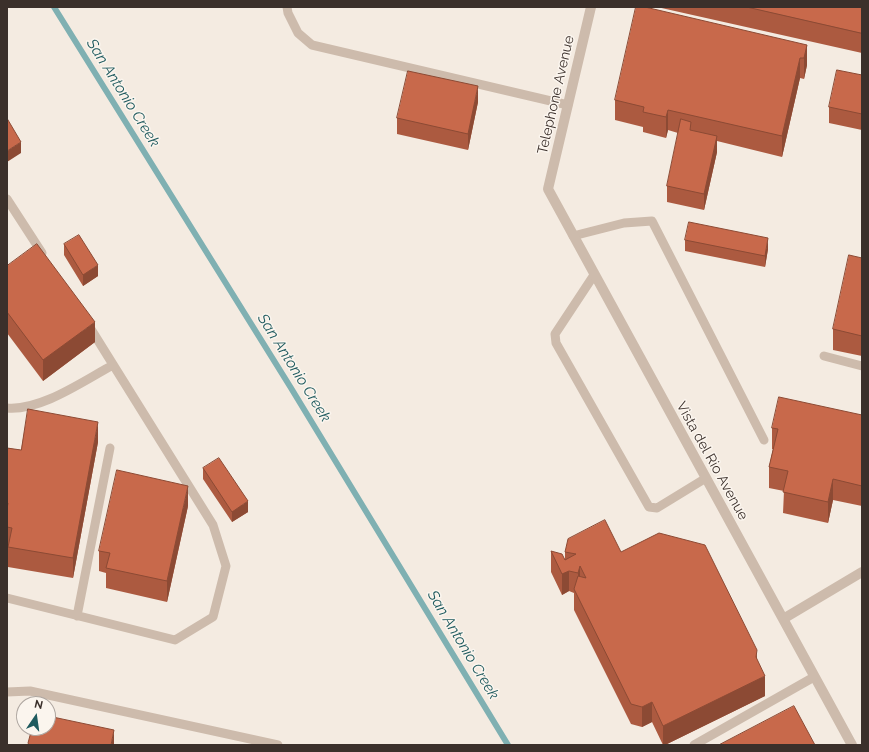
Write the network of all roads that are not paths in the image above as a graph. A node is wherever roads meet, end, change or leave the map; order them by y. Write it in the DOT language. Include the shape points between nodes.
graph roads {
  1 [pos="287,7"];
  2 [pos="591,7"];
  3 [pos="568,105"];
  4 [pos="548,189"];
  5 [pos="7,199"];
  6 [pos="573,236"];
  7 [pos="45,259"];
  8 [pos="594,275"];
  9 [pos="84,319"];
  10 [pos="824,356"];
  11 [pos="113,365"];
  12 [pos="862,366"];
  13 [pos="7,408"];
  14 [pos="764,440"];
  15 [pos="110,448"];
  16 [pos="706,478"];
  17 [pos="862,572"];
  18 [pos="7,598"];
  19 [pos="77,616"];
  20 [pos="783,619"];
  21 [pos="814,677"];
  22 [pos="7,692"];
  23 [pos="278,745"];
  24 [pos="694,745"];
  25 [pos="852,745"];
  1 -- 3 [label="lane" via="298,34 312,45"];
  2 -- 3 [label="street, Telephone Avenue"];
  3 -- 4 [label="street, Telephone Avenue"];
  4 -- 6 [label="street, Vista del Rio Avenue"];
  5 -- 7 [label="lane"];
  6 -- 8 [label="street, Vista del Rio Avenue"];
  6 -- 14 [label="lane" via="624,223 652,221"];
  8 -- 16 [label="street, Vista del Rio Avenue"];
  8 -- 16 [label="lane" via="555,334 556,343 649,507 656,508"];
  9 -- 11 [label="lane"];
  10 -- 12 [label="lane"];
  11 -- 13 [label="lane" via="39,404 18,409"];
  11 -- 19 [label="lane" via="213,525 226,566 213,617 175,640"];
  15 -- 19 [label="lane"];
  16 -- 20 [label="street, Vista del Rio Avenue"];
  17 -- 20 [label="street"];
  18 -- 19 [label="lane"];
  20 -- 21 [label="street, Vista del Rio Avenue"];
  21 -- 24 [label="lane"];
  21 -- 25 [label="street, Vista del Rio Avenue"];
  22 -- 23 [label="lane" via="30,691"];
}
